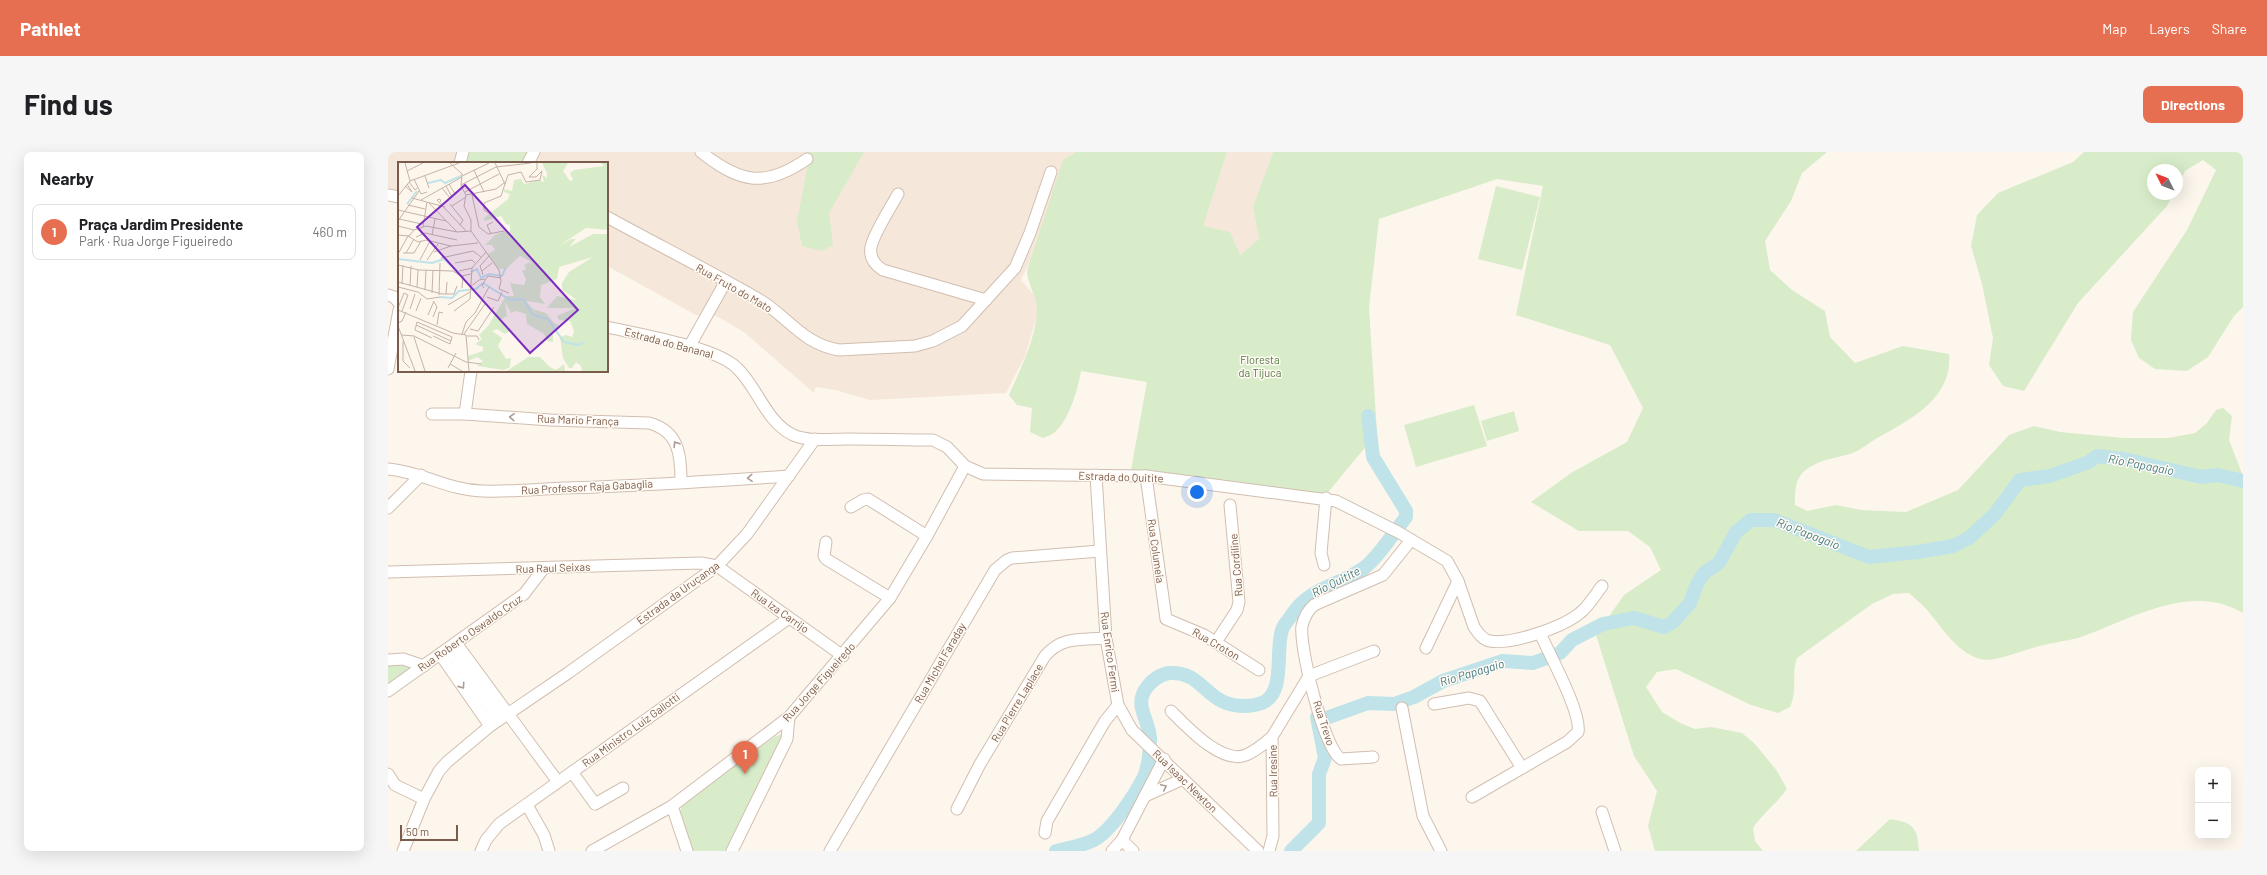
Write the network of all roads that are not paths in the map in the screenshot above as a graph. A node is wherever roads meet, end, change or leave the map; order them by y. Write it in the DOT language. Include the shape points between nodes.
graph roads {
  1 [pos="463,152"];
  2 [pos="534,152"];
  3 [pos="701,152"];
  4 [pos="807,159"];
  5 [pos="460,162"];
  6 [pos="529,162"];
  7 [pos="1051,172"];
  8 [pos="898,194"];
  9 [pos="388,195"];
  10 [pos="398,197"];
  11 [pos="608,218"];
  12 [pos="726,281"];
  13 [pos="388,295"];
  14 [pos="986,300"];
  15 [pos="398,302"];
  16 [pos="398,314"];
  17 [pos="608,327"];
  18 [pos="392,336"];
  19 [pos="690,347"];
  20 [pos="388,368"];
  21 [pos="471,372"];
  22 [pos="432,414"];
  23 [pos="465,414"];
  24 [pos="815,439"];
  25 [pos="965,466"];
  26 [pos="388,469"];
  27 [pos="421,475"];
  28 [pos="1096,475"];
  29 [pos="788,476"];
  30 [pos="1146,476"];
  31 [pos="682,482"];
  32 [pos="1326,498"];
  33 [pos="1230,505"];
  34 [pos="851,507"];
  35 [pos="388,508"];
  36 [pos="927,536"];
  37 [pos="1411,540"];
  38 [pos="826,542"];
  39 [pos="1100,551"];
  40 [pos="717,566"];
  41 [pos="1324,566"];
  42 [pos="544,568"];
  43 [pos="388,572"];
  44 [pos="1458,581"];
  45 [pos="1602,586"];
  46 [pos="890,598"];
  47 [pos="789,618"];
  48 [pos="1171,622"];
  49 [pos="1540,633"];
  50 [pos="1106,638"];
  51 [pos="1216,642"];
  52 [pos="448,648"];
  53 [pos="1426,648"];
  54 [pos="1374,651"];
  55 [pos="843,656"];
  56 [pos="388,660"];
  57 [pos="424,666"];
  58 [pos="1259,670"];
  59 [pos="1306,682"];
  60 [pos="388,691"];
  61 [pos="1434,704"];
  62 [pos="1118,705"];
  63 [pos="1402,708"];
  64 [pos="1171,711"];
  65 [pos="789,717"];
  66 [pos="499,720"];
  67 [pos="1272,738"];
  68 [pos="1373,756"];
  69 [pos="1161,757"];
  70 [pos="1522,768"];
  71 [pos="572,772"];
  72 [pos="388,774"];
  73 [pos="1183,778"];
  74 [pos="558,782"];
  75 [pos="392,787"];
  76 [pos="623,788"];
  77 [pos="1146,796"];
  78 [pos="1472,797"];
  79 [pos="424,799"];
  80 [pos="527,804"];
  81 [pos="672,806"];
  82 [pos="957,809"];
  83 [pos="1602,812"];
  84 [pos="1045,833"];
  85 [pos="1122,840"];
  86 [pos="595,850"];
  87 [pos="403,851"];
  88 [pos="481,851"];
  89 [pos="549,851"];
  90 [pos="687,851"];
  91 [pos="732,851"];
  92 [pos="830,851"];
  93 [pos="1112,851"];
  94 [pos="1133,851"];
  95 [pos="1258,851"];
  96 [pos="1269,851"];
  97 [pos="1441,851"];
  98 [pos="1615,851"];
  1 -- 5 [label="street"];
  2 -- 6 [label="street"];
  3 -- 4 [label="street" via="728,172 752,179 786,171"];
  7 -- 14 [label="street, Rua Fruto do Mato" via="1015,268"];
  8 -- 14 [label="street" via="871,247 875,265 883,270"];
  9 -- 10 [label="street"];
  11 -- 12 [label="street, Rua Fruto do Mato"];
  12 -- 14 [label="street, Rua Fruto do Mato" via="762,302 808,340 839,350 909,346 933,341 962,326"];
  12 -- 19 [label="street"];
  13 -- 15 [label="street"];
  16 -- 18 [label="street"];
  17 -- 19 [label="street, Estrada do Bananal"];
  18 -- 20 [label="street"];
  19 -- 24 [label="street, Estrada do Bananal" via="732,363 745,376 767,410 781,425 794,435"];
  21 -- 23 [label="street"];
  22 -- 23 [label="street, Rua Mario França"];
  31 -- 23 [label="street, Rua Mario França, one-way" via="680,451 670,435 660,426 649,423"];
  24 -- 25 [label="street, Estrada do Quitite" via="933,440 947,447"];
  24 -- 29 [label="street, Estrada da Uruçanga"];
  25 -- 28 [label="street, Estrada do Quitite" via="983,474"];
  25 -- 36 [label="street, Rua Jorge Figueiredo"];
  26 -- 27 [label="street, Rua Professor Raja Gabaglia" via="405,470"];
  27 -- 31 [label="street, Rua Professor Raja Gabaglia" via="448,486 483,491"];
  27 -- 35 [label="street"];
  28 -- 30 [label="street, Estrada do Quitite"];
  28 -- 39 [label="street, Rua Enrico Fermi"];
  29 -- 31 [label="street, Rua Professor Raja Gabaglia, one-way"];
  29 -- 40 [label="street, Estrada da Uruçanga" via="747,534"];
  30 -- 32 [label="street, Estrada do Quitite"];
  30 -- 48 [label="street, Rua Columeia" via="1165,616"];
  32 -- 37 [label="street, Estrada do Quitite" via="1341,502"];
  32 -- 41 [label="street" via="1321,553"];
  33 -- 51 [label="street, Rua Cordiline" via="1239,602 1237,610"];
  34 -- 36 [label="street" via="868,499"];
  36 -- 46 [label="street, Rua Jorge Figueiredo"];
  37 -- 44 [label="street, Estrada do Quitite" via="1447,561"];
  37 -- 59 [label="street, Rua Trevo" via="1383,575 1325,599 1310,608 1302,626"];
  38 -- 46 [label="street" via="826,559"];
  39 -- 50 [label="street, Rua Enrico Fermi"];
  39 -- 92 [label="street, Rua Michel Faraday" via="1012,558 995,570"];
  40 -- 42 [label="street, Rua Raul Seixas" via="701,563"];
  40 -- 47 [label="street, Rua Iza Carrijo"];
  40 -- 66 [label="street, Estrada da Uruçanga"];
  42 -- 43 [label="street, Rua Raul Seixas"];
  42 -- 52 [label="street, Rua Roberto Oswaldo Cruz" via="524,594"];
  44 -- 49 [label="street, Estrada do Quitite" via="1474,627 1484,638 1490,641 1514,639"];
  44 -- 53 [label="street"];
  45 -- 49 [label="street, Estrada do Quitite" via="1579,614"];
  46 -- 55 [label="street, Rua Jorge Figueiredo"];
  47 -- 55 [label="street, Rua Iza Carrijo"];
  47 -- 71 [label="street, Rua Ministro Luiz Gallotti"];
  48 -- 51 [label="street, Rua Croton" via="1194,630"];
  49 -- 70 [label="street" via="1578,722 1578,732 1567,742"];
  50 -- 62 [label="street, Rua Enrico Fermi"];
  50 -- 82 [label="street, Rua Pierre Laplace" via="1066,641 1053,647 1045,656 980,764"];
  51 -- 58 [label="street, Rua Croton"];
  52 -- 57 [label="street, Rua Roberto Oswaldo Cruz"];
  52 -- 66 [label="street"];
  52 -- 66 [label="street"];
  54 -- 59 [label="street"];
  55 -- 65 [label="street, Rua Jorge Figueiredo"];
  56 -- 57 [label="street" via="403,659"];
  57 -- 60 [label="street, Rua Roberto Oswaldo Cruz"];
  59 -- 67 [label="street, Rua Iresine"];
  59 -- 68 [label="street, Rua Trevo" via="1337,756 1341,759"];
  61 -- 70 [label="street" via="1469,698 1480,701"];
  62 -- 69 [label="street, Rua Isaac Newton" via="1132,730"];
  62 -- 84 [label="street, Rua Enrico Fermi" via="1105,721 1046,821"];
  63 -- 97 [label="street" via="1423,816"];
  64 -- 67 [label="street" via="1223,755 1245,755"];
  65 -- 81 [label="street, Rua Jorge Figueiredo"];
  65 -- 91 [label="street" via="787,739"];
  66 -- 74 [label="street"];
  66 -- 79 [label="street, Estrada da Uruçanga" via="447,762"];
  67 -- 96 [label="street, Rua Iresine" via="1273,836"];
  69 -- 73 [label="street, Rua Isaac Newton"];
  69 -- 77 [label="street"];
  70 -- 78 [label="street"];
  71 -- 74 [label="street, Rua Ministro Luiz Gallotti"];
  71 -- 76 [label="street" via="595,804"];
  72 -- 75 [label="street"];
  77 -- 73 [label="street, one-way"];
  73 -- 95 [label="street, Rua Isaac Newton"];
  74 -- 80 [label="street, Rua Ministro Luiz Gallotti"];
  75 -- 79 [label="street"];
  77 -- 85 [label="street"];
  79 -- 87 [label="street, Estrada da Uruçanga"];
  80 -- 88 [label="street, Rua Ministro Luiz Gallotti" via="492,831"];
  80 -- 89 [label="street" via="544,835"];
  81 -- 86 [label="street, Rua Jorge Figueiredo"];
  81 -- 90 [label="street"];
  83 -- 98 [label="street"];
  85 -- 93 [label="street"];
  85 -- 94 [label="street"];
}
